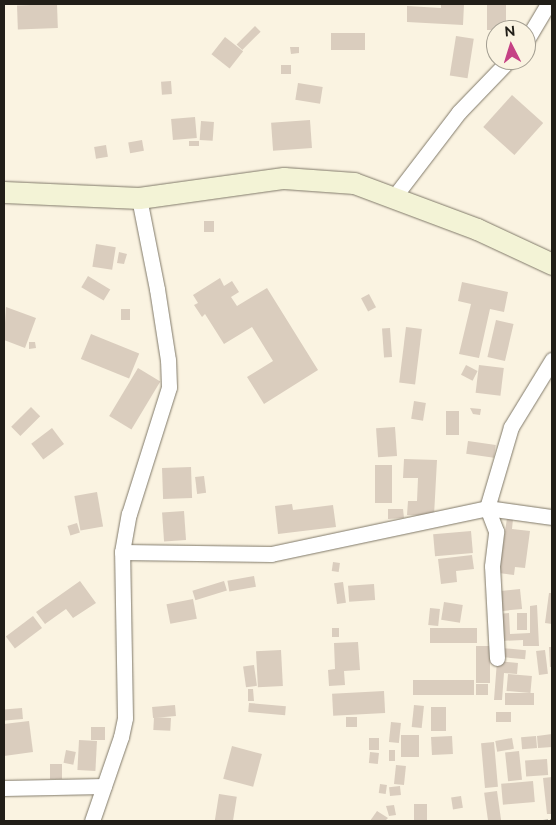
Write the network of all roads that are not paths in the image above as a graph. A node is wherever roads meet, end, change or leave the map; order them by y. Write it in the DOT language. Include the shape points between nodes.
graph roads {
  1 [pos="550,7"];
  2 [pos="536,27"];
  3 [pos="499,70"];
  4 [pos="4,192"];
  5 [pos="394,197"];
  6 [pos="139,198"];
  7 [pos="552,264"];
  8 [pos="552,360"];
  9 [pos="487,508"];
  10 [pos="552,517"];
  11 [pos="122,552"];
  12 [pos="498,658"];
  13 [pos="104,786"];
  14 [pos="4,788"];
  15 [pos="92,821"];
  1 -- 2 [label="street"];
  3 -- 5 [label="street" via="459,112"];
  4 -- 6 [label="main road"];
  5 -- 6 [label="main road" via="354,183 284,178"];
  5 -- 7 [label="main road" via="477,229"];
  6 -- 11 [label="street" via="157,289 169,382 129,514"];
  8 -- 9 [label="street" via="511,427"];
  9 -- 10 [label="street"];
  9 -- 11 [label="street" via="271,554"];
  9 -- 12 [label="street" via="496,530 492,566"];
  11 -- 13 [label="street" via="124,718"];
  13 -- 14 [label="street"];
  13 -- 15 [label="street"];
}
